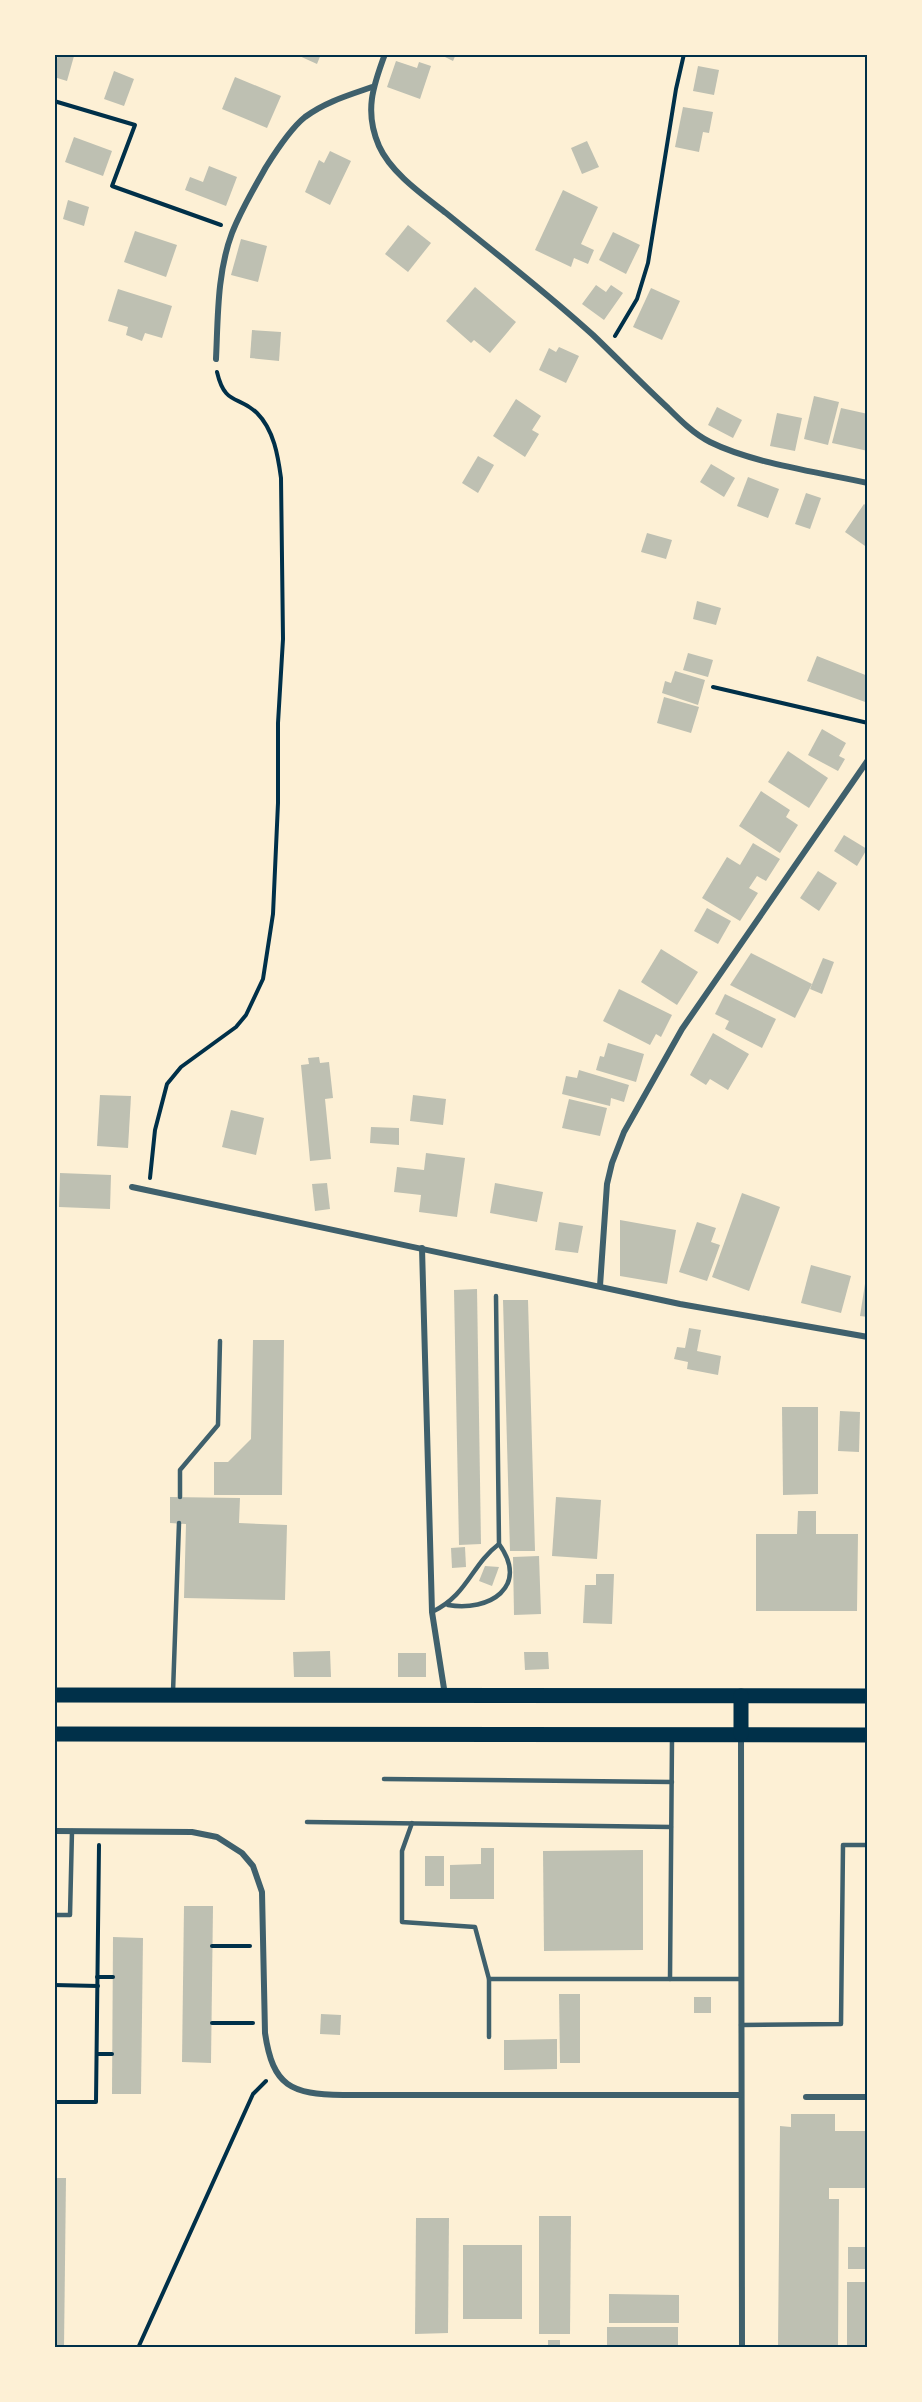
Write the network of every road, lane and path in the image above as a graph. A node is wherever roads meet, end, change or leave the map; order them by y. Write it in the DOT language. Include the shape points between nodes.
graph roads {
  1 [pos="385,54"];
  2 [pos="684,54"];
  3 [pos="372,87"];
  4 [pos="54,101"];
  5 [pos="234,229"];
  6 [pos="607,349"];
  7 [pos="216,360"];
  8 [pos="868,483"];
  9 [pos="713,687"];
  10 [pos="868,723"];
  11 [pos="868,760"];
  12 [pos="132,1187"];
  13 [pos="148,1191"];
  14 [pos="422,1248"];
  15 [pos="600,1286"];
  16 [pos="496,1296"];
  17 [pos="868,1337"];
  18 [pos="220,1341"];
  19 [pos="180,1497"];
  20 [pos="179,1523"];
  21 [pos="499,1544"];
  22 [pos="448,1605"];
  23 [pos="432,1612"];
  24 [pos="54,1695"];
  25 [pos="445,1695"];
  26 [pos="173,1696"];
  27 [pos="741,1696"];
  28 [pos="868,1696"];
  29 [pos="54,1734"];
  30 [pos="672,1734"];
  31 [pos="741,1734"];
  32 [pos="868,1735"];
  33 [pos="384,1779"];
  34 [pos="672,1782"];
  35 [pos="306,1822"];
  36 [pos="412,1823"];
  37 [pos="671,1827"];
  38 [pos="54,1831"];
  39 [pos="72,1831"];
  40 [pos="99,1831"];
  41 [pos="868,1845"];
  42 [pos="54,1915"];
  43 [pos="212,1946"];
  44 [pos="265,1947"];
  45 [pos="97,1977"];
  46 [pos="113,1977"];
  47 [pos="489,1979"];
  48 [pos="670,1979"];
  49 [pos="741,1979"];
  50 [pos="54,1985"];
  51 [pos="98,1986"];
  52 [pos="212,2023"];
  53 [pos="265,2023"];
  54 [pos="741,2025"];
  55 [pos="489,2037"];
  56 [pos="97,2054"];
  57 [pos="112,2054"];
  58 [pos="274,2072"];
  59 [pos="741,2095"];
  60 [pos="806,2097"];
  61 [pos="868,2097"];
  62 [pos="54,2102"];
  63 [pos="138,2348"];
  64 [pos="742,2348"];
  1 -- 3 [label="street"];
  2 -- 6 [label="path" via="643,285"];
  3 -- 5 [label="street" via="303,118 275,152"];
  3 -- 6 [label="street" via="370,114 374,130 379,147 393,166"];
  4 -- 5 [label="path" via="135,125 112,186"];
  5 -- 7 [label="street" via="218,300"];
  6 -- 8 [label="street" via="708,441 760,459"];
  7 -- 13 [label="path" via="220,386 226,395 256,412 267,427 281,478 283,639 273,914 263,979 246,1015 218,1042 181,1067 167,1084 155,1130"];
  9 -- 10 [label="path"];
  11 -- 15 [label="street" via="682,1029 624,1132 607,1184"];
  12 -- 13 [label="street"];
  13 -- 14 [label="street"];
  14 -- 15 [label="street"];
  14 -- 23 [label="street"];
  15 -- 17 [label="street"];
  16 -- 21 [label="lane"];
  18 -- 19 [label="lane" via="218,1425 180,1470"];
  20 -- 26 [label="lane"];
  21 -- 22 [label="lane"];
  21 -- 22 [label="lane" via="509,1566 502,1593 477,1606"];
  22 -- 23 [label="lane"];
  23 -- 25 [label="street"];
  24 -- 26 [label="main road"];
  25 -- 26 [label="main road"];
  25 -- 27 [label="main road"];
  27 -- 28 [label="main road"];
  27 -- 31 [label="main road"];
  29 -- 30 [label="main road"];
  30 -- 31 [label="main road"];
  30 -- 34 [label="lane"];
  31 -- 32 [label="main road"];
  31 -- 49 [label="street"];
  33 -- 34 [label="lane"];
  34 -- 37 [label="lane"];
  35 -- 36 [label="lane"];
  36 -- 37 [label="lane"];
  36 -- 47 [label="lane" via="402,1851 402,1922 475,1927"];
  37 -- 48 [label="lane"];
  38 -- 39 [label="street"];
  39 -- 40 [label="street"];
  39 -- 42 [label="lane" via="70,1915"];
  40 -- 44 [label="street" via="192,1832 232,1845 253,1866 259,1879"];
  40 -- 45 [label="path"];
  41 -- 54 [label="lane" via="843,1845 841,2024"];
  43 -- 44 [label="path"];
  44 -- 53 [label="street"];
  45 -- 46 [label="path"];
  45 -- 51 [label="path"];
  47 -- 48 [label="lane"];
  47 -- 55 [label="lane"];
  48 -- 49 [label="lane"];
  49 -- 54 [label="street"];
  50 -- 51 [label="path"];
  51 -- 56 [label="path"];
  52 -- 53 [label="path"];
  53 -- 58 [label="street"];
  54 -- 59 [label="street"];
  56 -- 57 [label="path"];
  56 -- 62 [label="path" via="96,2102"];
  58 -- 59 [label="street" via="289,2086 325,2094"];
  58 -- 63 [label="path" via="254,2094"];
  59 -- 64 [label="street"];
  60 -- 61 [label="street"];
}
